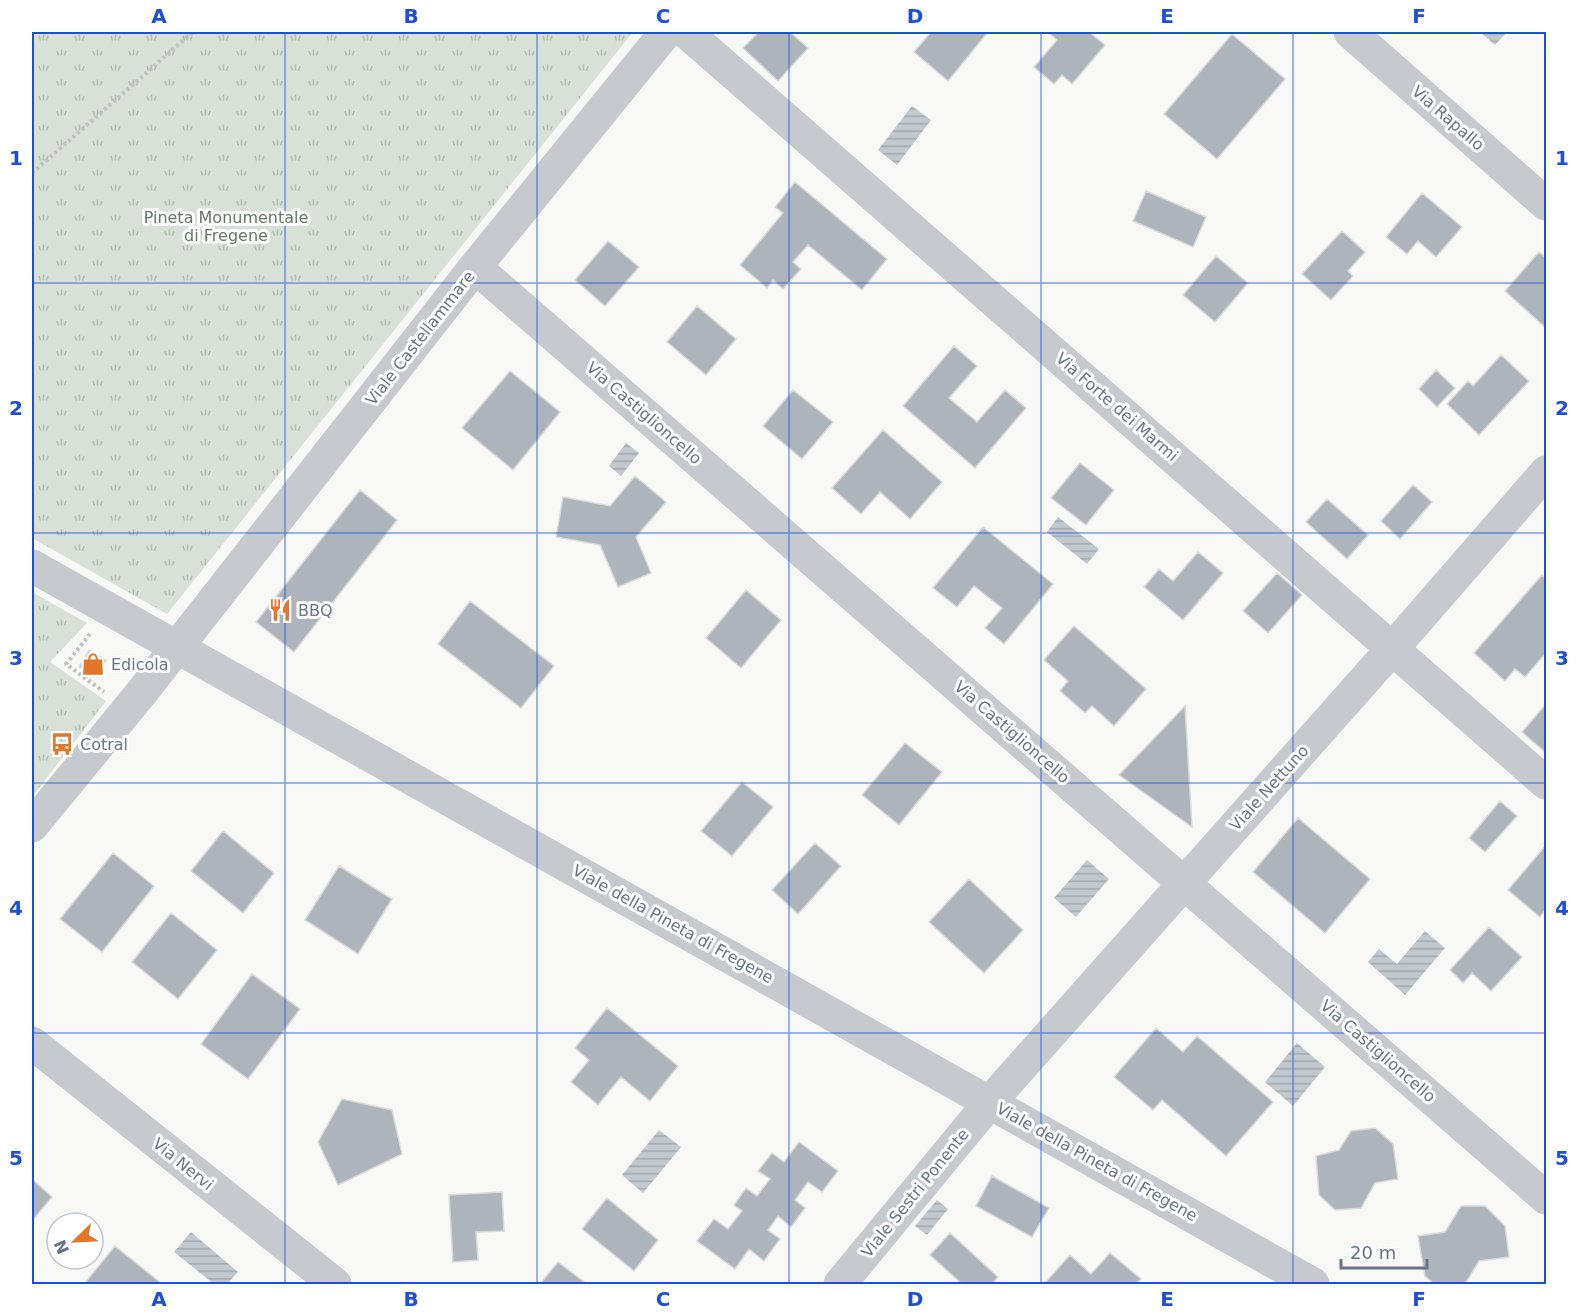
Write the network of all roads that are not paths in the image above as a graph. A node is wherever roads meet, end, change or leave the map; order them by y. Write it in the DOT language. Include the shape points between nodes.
graph roads {
  1 [pos="666,32"];
  2 [pos="686,32"];
  3 [pos="1350,32"];
  4 [pos="1546,204"];
  5 [pos="476,267"];
  6 [pos="1546,472"];
  7 [pos="32,566"];
  8 [pos="177,647"];
  9 [pos="1393,648"];
  10 [pos="1546,783"];
  11 [pos="32,826"];
  12 [pos="1185,882"];
  13 [pos="32,1043"];
  14 [pos="990,1102"];
  15 [pos="1546,1198"];
  16 [pos="335,1284"];
  17 [pos="840,1284"];
  18 [pos="1313,1284"];
  1 -- 5 [label="street, Viale Castellammare"];
  2 -- 9 [label="street, Via Forte dei Marmi"];
  3 -- 4 [label="street, Via Rapallo"];
  5 -- 8 [label="street, Viale Castellammare"];
  5 -- 12 [label="street, Via Castiglioncello"];
  6 -- 9 [label="street, Viale Nettuno"];
  7 -- 8 [label="street, Viale della Pineta di Fregene"];
  8 -- 11 [label="street, Viale Castellammare"];
  8 -- 14 [label="street, Viale della Pineta di Fregene"];
  9 -- 10 [label="street, Via Forte dei Marmi"];
  9 -- 12 [label="street, Viale Nettuno"];
  12 -- 14 [label="street, Viale Nettuno"];
  12 -- 15 [label="street, Via Castiglioncello"];
  13 -- 16 [label="street, Via Nervi"];
  14 -- 17 [label="street, Viale Sestri Ponente"];
  14 -- 18 [label="street, Viale della Pineta di Fregene"];
}
